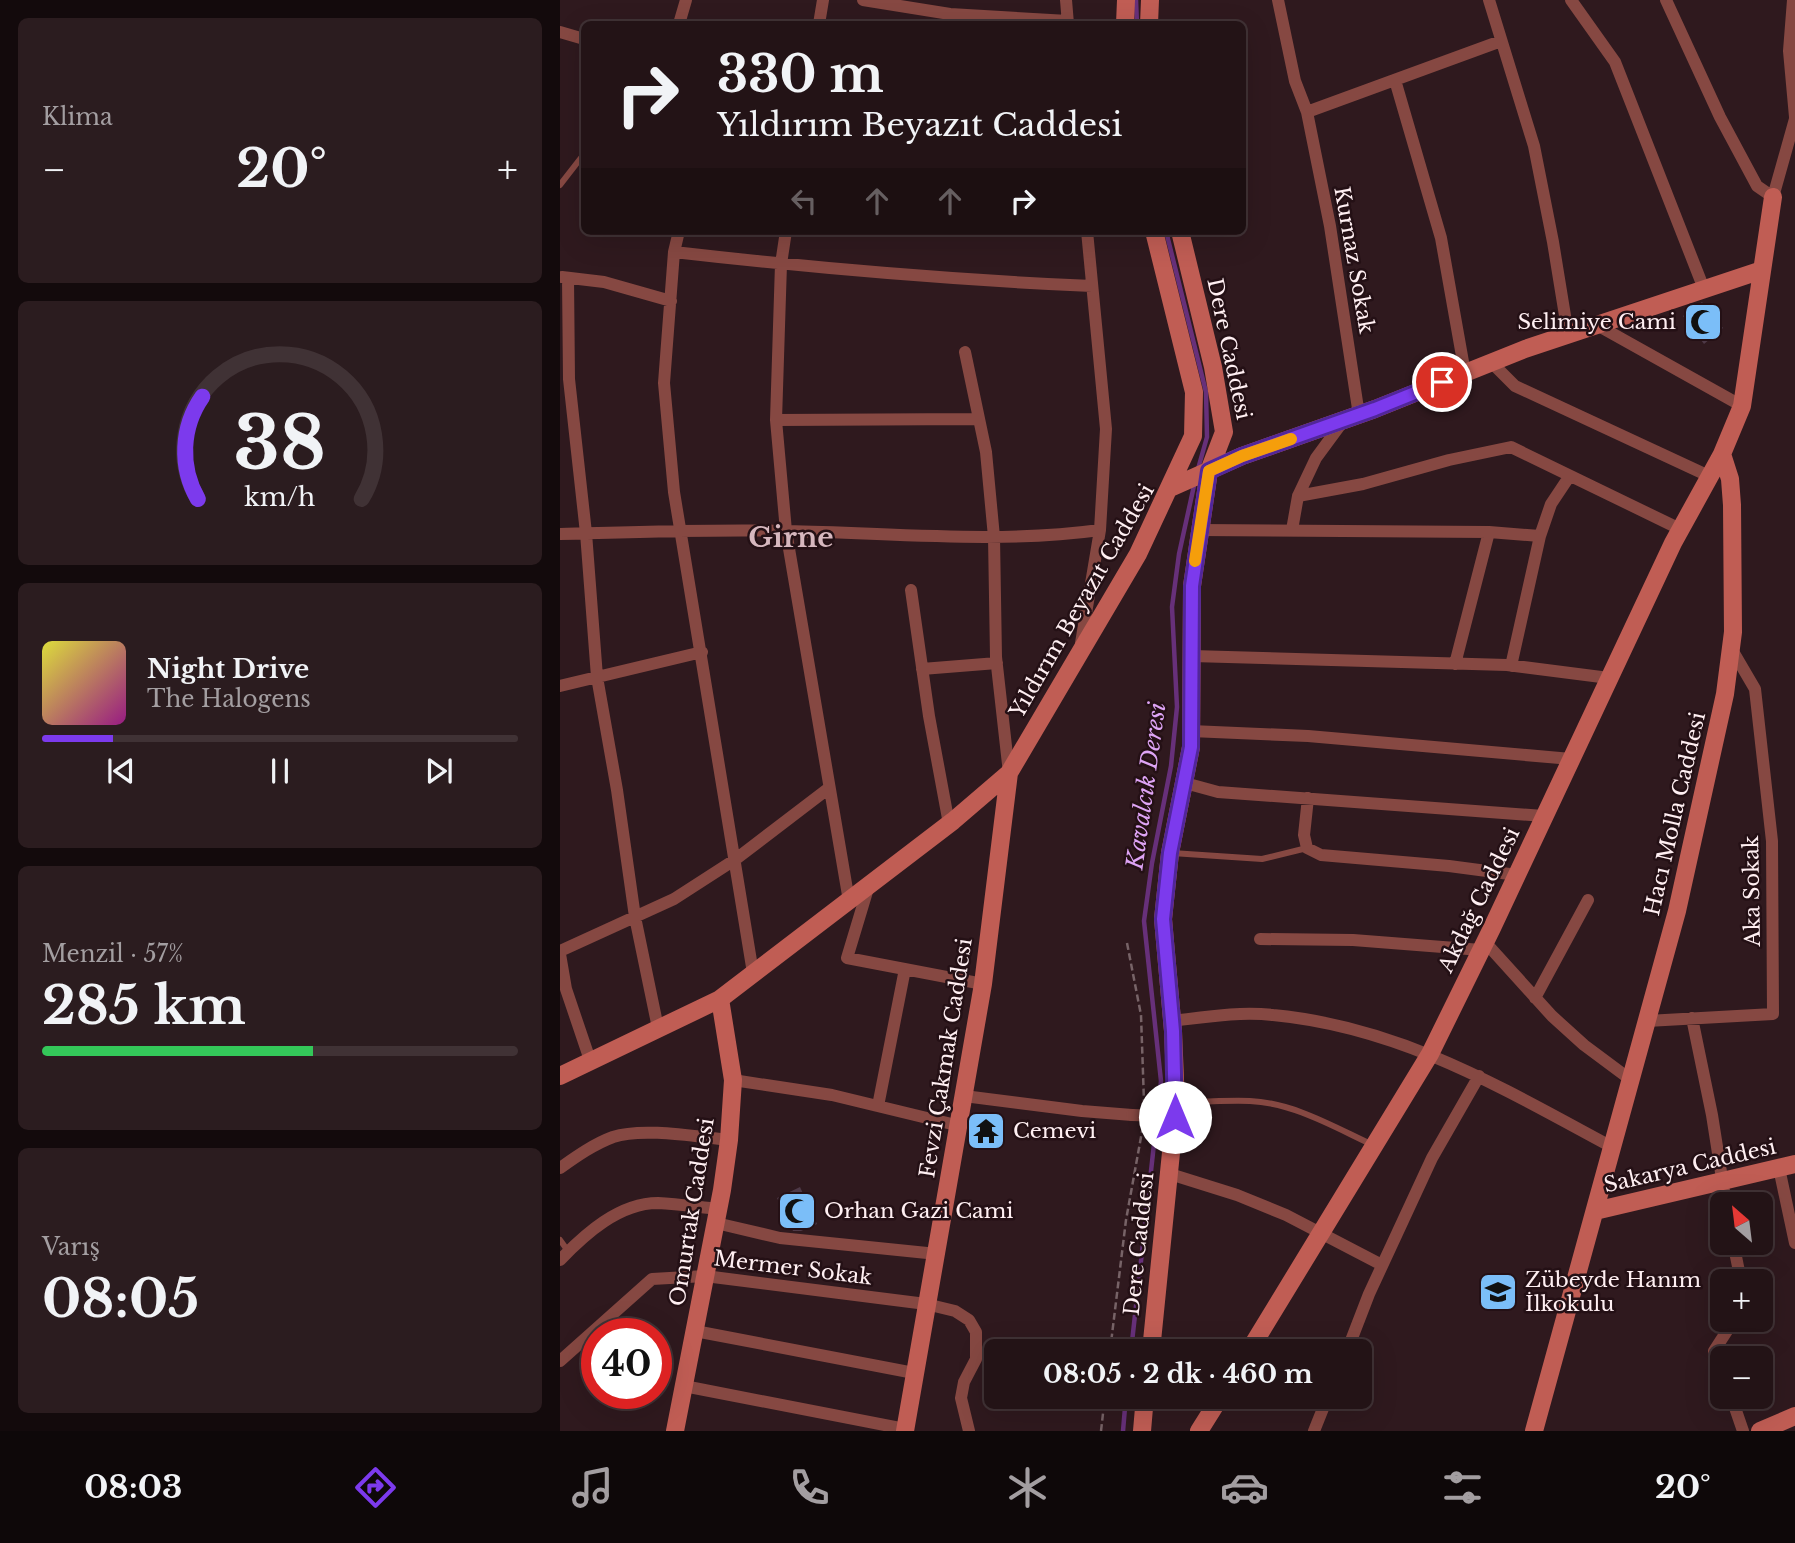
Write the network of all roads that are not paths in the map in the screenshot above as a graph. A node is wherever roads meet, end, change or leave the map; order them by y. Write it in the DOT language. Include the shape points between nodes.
graph roads {
  1 [pos="686,0"];
  2 [pos="823,0"];
  3 [pos="863,0"];
  4 [pos="1066,0"];
  5 [pos="1126,0"];
  6 [pos="1150,0"];
  7 [pos="1278,0"];
  8 [pos="1489,0"];
  9 [pos="1571,0"];
  10 [pos="1666,0"];
  11 [pos="1793,0"];
  12 [pos="680,21"];
  13 [pos="820,21"];
  14 [pos="1042,21"];
  15 [pos="1068,21"];
  16 [pos="1125,21"];
  17 [pos="1149,21"];
  18 [pos="560,32"];
  19 [pos="581,38"];
  20 [pos="1501,41"];
  21 [pos="1395,80"];
  22 [pos="1307,112"];
  23 [pos="1795,118"];
  24 [pos="581,157"];
  25 [pos="560,185"];
  26 [pos="1773,197"];
  27 [pos="678,235"];
  28 [pos="785,235"];
  29 [pos="1087,235"];
  30 [pos="1155,235"];
  31 [pos="1181,235"];
  32 [pos="674,252"];
  33 [pos="781,264"];
  34 [pos="1762,270"];
  35 [pos="564,277"];
  36 [pos="1092,286"];
  37 [pos="1704,289"];
  38 [pos="671,300"];
  39 [pos="1597,324"];
  40 [pos="1568,334"];
  41 [pos="965,352"];
  42 [pos="1491,362"];
  43 [pos="1465,373"];
  44 [pos="564,379"];
  45 [pos="1742,406"];
  46 [pos="1352,417"];
  47 [pos="978,419"];
  48 [pos="776,420"];
  49 [pos="1723,454"];
  50 [pos="1209,471"];
  51 [pos="1569,477"];
  52 [pos="1711,477"];
  53 [pos="1170,488"];
  54 [pos="1298,496"];
  55 [pos="1681,529"];
  56 [pos="1100,530"];
  57 [pos="1199,530"];
  58 [pos="1292,530"];
  59 [pos="786,531"];
  60 [pos="681,532"];
  61 [pos="1489,532"];
  62 [pos="586,533"];
  63 [pos="560,534"];
  64 [pos="1540,536"];
  65 [pos="994,537"];
  66 [pos="911,590"];
  67 [pos="1731,648"];
  68 [pos="702,652"];
  69 [pos="1080,654"];
  70 [pos="1192,656"];
  71 [pos="996,663"];
  72 [pos="1455,664"];
  73 [pos="1511,666"];
  74 [pos="922,669"];
  75 [pos="597,677"];
  76 [pos="1609,678"];
  77 [pos="560,686"];
  78 [pos="1191,731"];
  79 [pos="1571,759"];
  80 [pos="1009,773"];
  81 [pos="1185,783"];
  82 [pos="829,788"];
  83 [pos="1308,799"];
  84 [pos="1544,816"];
  85 [pos="949,824"];
  86 [pos="1307,848"];
  87 [pos="1170,853"];
  88 [pos="736,859"];
  89 [pos="1517,875"];
  90 [pos="869,885"];
  91 [pos="1588,900"];
  92 [pos="849,901"];
  93 [pos="635,917"];
  94 [pos="1260,939"];
  95 [pos="1483,946"];
  96 [pos="560,953"];
  97 [pos="905,969"];
  98 [pos="753,974"];
  99 [pos="983,984"];
  100 [pos="1535,998"];
  101 [pos="720,999"];
  102 [pos="1692,1018"];
  103 [pos="1172,1020"];
  104 [pos="1647,1021"];
  105 [pos="658,1028"];
  106 [pos="1430,1054"];
  107 [pos="590,1060"];
  108 [pos="560,1076"];
  109 [pos="1479,1076"];
  110 [pos="733,1080"];
  111 [pos="1631,1080"];
  112 [pos="964,1096"];
  113 [pos="878,1106"];
  114 [pos="1171,1112"];
  115 [pos="960,1126"];
  116 [pos="729,1140"];
  117 [pos="1374,1146"];
  118 [pos="1612,1147"];
  119 [pos="1787,1166"];
  120 [pos="560,1167"];
  121 [pos="1170,1174"];
  122 [pos="1722,1181"];
  123 [pos="1724,1192"];
  124 [pos="1595,1212"];
  125 [pos="717,1216"];
  126 [pos="1322,1233"];
  127 [pos="560,1240"];
  128 [pos="1795,1243"];
  129 [pos="937,1254"];
  130 [pos="564,1256"];
  131 [pos="1382,1265"];
  132 [pos="705,1276"];
  133 [pos="926,1304"];
  134 [pos="695,1331"];
  135 [pos="1152,1339"];
  136 [pos="1256,1339"];
  137 [pos="1352,1339"];
  138 [pos="560,1361"];
  139 [pos="914,1373"];
  140 [pos="684,1386"];
  141 [pos="1144,1409"];
  142 [pos="1213,1409"];
  143 [pos="1323,1409"];
  144 [pos="1735,1409"];
  145 [pos="1795,1416"];
  146 [pos="905,1430"];
  147 [pos="675,1431"];
  148 [pos="969,1431"];
  149 [pos="1142,1431"];
  150 [pos="1199,1431"];
  151 [pos="1314,1431"];
  152 [pos="1534,1431"];
  153 [pos="1743,1431"];
  154 [pos="1760,1431"];
  1 -- 12 [label="street"];
  2 -- 13 [label="street"];
  3 -- 14 [label="street" via="950,14"];
  4 -- 15 [label="street"];
  5 -- 16 [label="street"];
  6 -- 17 [label="street"];
  7 -- 22 [label="street, Kurnaz Sokak" via="1295,81"];
  8 -- 20 [label="street"];
  9 -- 37 [label="street" via="1615,62"];
  10 -- 26 [label="street" via="1757,186"];
  11 -- 23 [label="street" via="1789,51"];
  18 -- 19 [label="street"];
  20 -- 21 [label="street"];
  20 -- 40 [label="street" via="1534,146"];
  21 -- 22 [label="street"];
  21 -- 43 [label="street" via="1441,238"];
  22 -- 46 [label="street, Kurnaz Sokak" via="1330,226"];
  23 -- 26 [label="street"];
  24 -- 25 [label="lane"];
  26 -- 34 [label="street"];
  27 -- 32 [label="street"];
  28 -- 33 [label="street"];
  29 -- 36 [label="street"];
  30 -- 53 [label="street, Dere Caddesi" via="1194,392 1193,436"];
  31 -- 50 [label="street, Dere Caddesi" via="1224,432"];
  32 -- 33 [label="street"];
  32 -- 38 [label="street"];
  33 -- 36 [label="street"];
  33 -- 48 [label="street"];
  34 -- 37 [label="street, Yıldırım Beyazıt Caddesi"];
  34 -- 45 [label="street"];
  35 -- 38 [label="street" via="604,282"];
  35 -- 44 [label="street"];
  36 -- 56 [label="street" via="1106,429"];
  37 -- 39 [label="street, Yıldırım Beyazıt Caddesi"];
  38 -- 60 [label="street" via="664,383"];
  39 -- 40 [label="street, Yıldırım Beyazıt Caddesi"];
  39 -- 45 [label="street"];
  40 -- 42 [label="street, Yıldırım Beyazıt Caddesi"];
  41 -- 47 [label="street"];
  42 -- 43 [label="street, Yıldırım Beyazıt Caddesi"];
  42 -- 52 [label="street" via="1515,386"];
  43 -- 46 [label="street, Yıldırım Beyazıt Caddesi"];
  44 -- 62 [label="street"];
  45 -- 49 [label="street"];
  46 -- 50 [label="street, Yıldırım Beyazıt Caddesi"];
  46 -- 54 [label="street" via="1316,458"];
  47 -- 48 [label="street"];
  47 -- 65 [label="street"];
  48 -- 59 [label="street"];
  49 -- 52 [label="street, Akdağ Caddesi"];
  49 -- 67 [label="street, Hacı Molla Caddesi" via="1732,505"];
  50 -- 53 [label="street, Yıldırım Beyazıt Caddesi"];
  50 -- 57 [label="street, Dere Caddesi"];
  51 -- 54 [label="street" via="1511,447"];
  51 -- 55 [label="street"];
  51 -- 64 [label="street" via="1551,504"];
  52 -- 55 [label="street, Akdağ Caddesi"];
  53 -- 69 [label="street, Yıldırım Beyazıt Caddesi"];
  54 -- 58 [label="street"];
  55 -- 76 [label="street, Akdağ Caddesi"];
  56 -- 65 [label="street" via="1053,537"];
  56 -- 69 [label="street"];
  57 -- 58 [label="street"];
  57 -- 70 [label="street, Dere Caddesi" via="1192,586"];
  58 -- 61 [label="street"];
  59 -- 60 [label="street"];
  59 -- 65 [label="street"];
  59 -- 82 [label="street"];
  60 -- 62 [label="street"];
  60 -- 68 [label="street"];
  61 -- 64 [label="street"];
  61 -- 72 [label="street"];
  62 -- 63 [label="street"];
  62 -- 75 [label="street"];
  64 -- 73 [label="street"];
  65 -- 71 [label="street"];
  66 -- 74 [label="street"];
  67 -- 102 [label="street, Aka Sokak" via="1755,689 1772,841 1773,1014"];
  67 -- 104 [label="street, Hacı Molla Caddesi" via="1677,911"];
  68 -- 75 [label="street"];
  68 -- 88 [label="street"];
  69 -- 80 [label="street, Yıldırım Beyazıt Caddesi"];
  70 -- 72 [label="street"];
  70 -- 78 [label="street, Dere Caddesi"];
  71 -- 74 [label="street"];
  71 -- 80 [label="street"];
  72 -- 73 [label="street"];
  73 -- 76 [label="street"];
  74 -- 85 [label="street"];
  75 -- 77 [label="street"];
  75 -- 93 [label="street"];
  76 -- 79 [label="street, Akdağ Caddesi"];
  78 -- 79 [label="street" via="1308,736"];
  78 -- 81 [label="street, Dere Caddesi"];
  79 -- 84 [label="street, Akdağ Caddesi"];
  80 -- 85 [label="street, Yıldırım Beyazıt Caddesi"];
  80 -- 99 [label="street, Fevzi Çakmak Caddesi"];
  81 -- 83 [label="street" via="1218,792"];
  81 -- 87 [label="street, Dere Caddesi"];
  82 -- 88 [label="street"];
  82 -- 92 [label="street"];
  83 -- 84 [label="street"];
  83 -- 86 [label="street"];
  84 -- 89 [label="street, Akdağ Caddesi"];
  85 -- 90 [label="street, Yıldırım Beyazıt Caddesi"];
  86 -- 87 [label="lane" via="1262,859"];
  86 -- 89 [label="street" via="1321,855"];
  87 -- 103 [label="street, Dere Caddesi" via="1163,919"];
  88 -- 93 [label="street" via="674,900"];
  88 -- 98 [label="street"];
  89 -- 95 [label="street, Akdağ Caddesi"];
  90 -- 92 [label="street, Yıldırım Beyazıt Caddesi"];
  90 -- 97 [label="street" via="847,958"];
  91 -- 100 [label="street"];
  92 -- 98 [label="street, Yıldırım Beyazıt Caddesi"];
  93 -- 96 [label="street"];
  93 -- 105 [label="street"];
  94 -- 95 [label="street"];
  95 -- 100 [label="street"];
  95 -- 106 [label="street, Akdağ Caddesi"];
  96 -- 107 [label="street" via="566,989"];
  97 -- 99 [label="street"];
  97 -- 113 [label="street"];
  98 -- 101 [label="street, Yıldırım Beyazıt Caddesi"];
  99 -- 112 [label="street, Fevzi Çakmak Caddesi"];
  100 -- 111 [label="street" via="1584,1045"];
  101 -- 105 [label="street, Yıldırım Beyazıt Caddesi"];
  101 -- 110 [label="street, Omurtak Caddesi"];
  102 -- 104 [label="street, Aka Sokak"];
  102 -- 122 [label="street"];
  103 -- 106 [label="street" via="1271,1014 1347,1026"];
  103 -- 114 [label="street, Dere Caddesi"];
  104 -- 111 [label="street, Hacı Molla Caddesi"];
  105 -- 107 [label="street, Yıldırım Beyazıt Caddesi"];
  106 -- 109 [label="street"];
  106 -- 117 [label="street, Akdağ Caddesi"];
  107 -- 108 [label="street, Yıldırım Beyazıt Caddesi"];
  109 -- 118 [label="street"];
  109 -- 131 [label="street" via="1432,1158"];
  110 -- 113 [label="street"];
  110 -- 116 [label="street, Omurtak Caddesi"];
  111 -- 118 [label="street, Hacı Molla Caddesi"];
  112 -- 114 [label="street, bridge" via="1082,1111"];
  112 -- 115 [label="street, Fevzi Çakmak Caddesi"];
  113 -- 115 [label="street"];
  114 -- 117 [label="lane" via="1252,1101 1323,1121"];
  114 -- 121 [label="street, Dere Caddesi"];
  115 -- 129 [label="street, Fevzi Çakmak Caddesi"];
  116 -- 120 [label="street" via="654,1133 615,1136"];
  116 -- 125 [label="street, Omurtak Caddesi"];
  117 -- 126 [label="street, Akdağ Caddesi"];
  118 -- 124 [label="street, Hacı Molla Caddesi"];
  119 -- 122 [label="street, Sakarya Caddesi"];
  119 -- 128 [label="street"];
  121 -- 126 [label="street" via="1237,1195"];
  121 -- 135 [label="street, Dere Caddesi"];
  122 -- 123 [label="street"];
  122 -- 124 [label="street, Sakarya Caddesi"];
  124 -- 152 [label="street, Hacı Molla Caddesi"];
  125 -- 129 [label="street" via="780,1238"];
  125 -- 130 [label="street" via="656,1203 632,1206 606,1220"];
  125 -- 132 [label="street, Omurtak Caddesi"];
  126 -- 131 [label="street"];
  126 -- 136 [label="street, Akdağ Caddesi"];
  127 -- 130 [label="lane"];
  129 -- 133 [label="street, Fevzi Çakmak Caddesi"];
  131 -- 137 [label="street"];
  132 -- 133 [label="street, Mermer Sokak"];
  132 -- 134 [label="street, Omurtak Caddesi"];
  132 -- 138 [label="street, Mermer Sokak" via="652,1279"];
  133 -- 139 [label="street, Fevzi Çakmak Caddesi"];
  133 -- 148 [label="street, Mermer Sokak" via="955,1311 969,1320 976,1332 976,1359 961,1398"];
  134 -- 139 [label="street"];
  134 -- 140 [label="street, Omurtak Caddesi"];
  139 -- 146 [label="street, Fevzi Çakmak Caddesi"];
  140 -- 146 [label="street"];
  140 -- 147 [label="street, Omurtak Caddesi"];
  141 -- 149 [label="street"];
  142 -- 150 [label="street"];
  143 -- 151 [label="street"];
  144 -- 153 [label="street"];
  145 -- 154 [label="street"];
}
